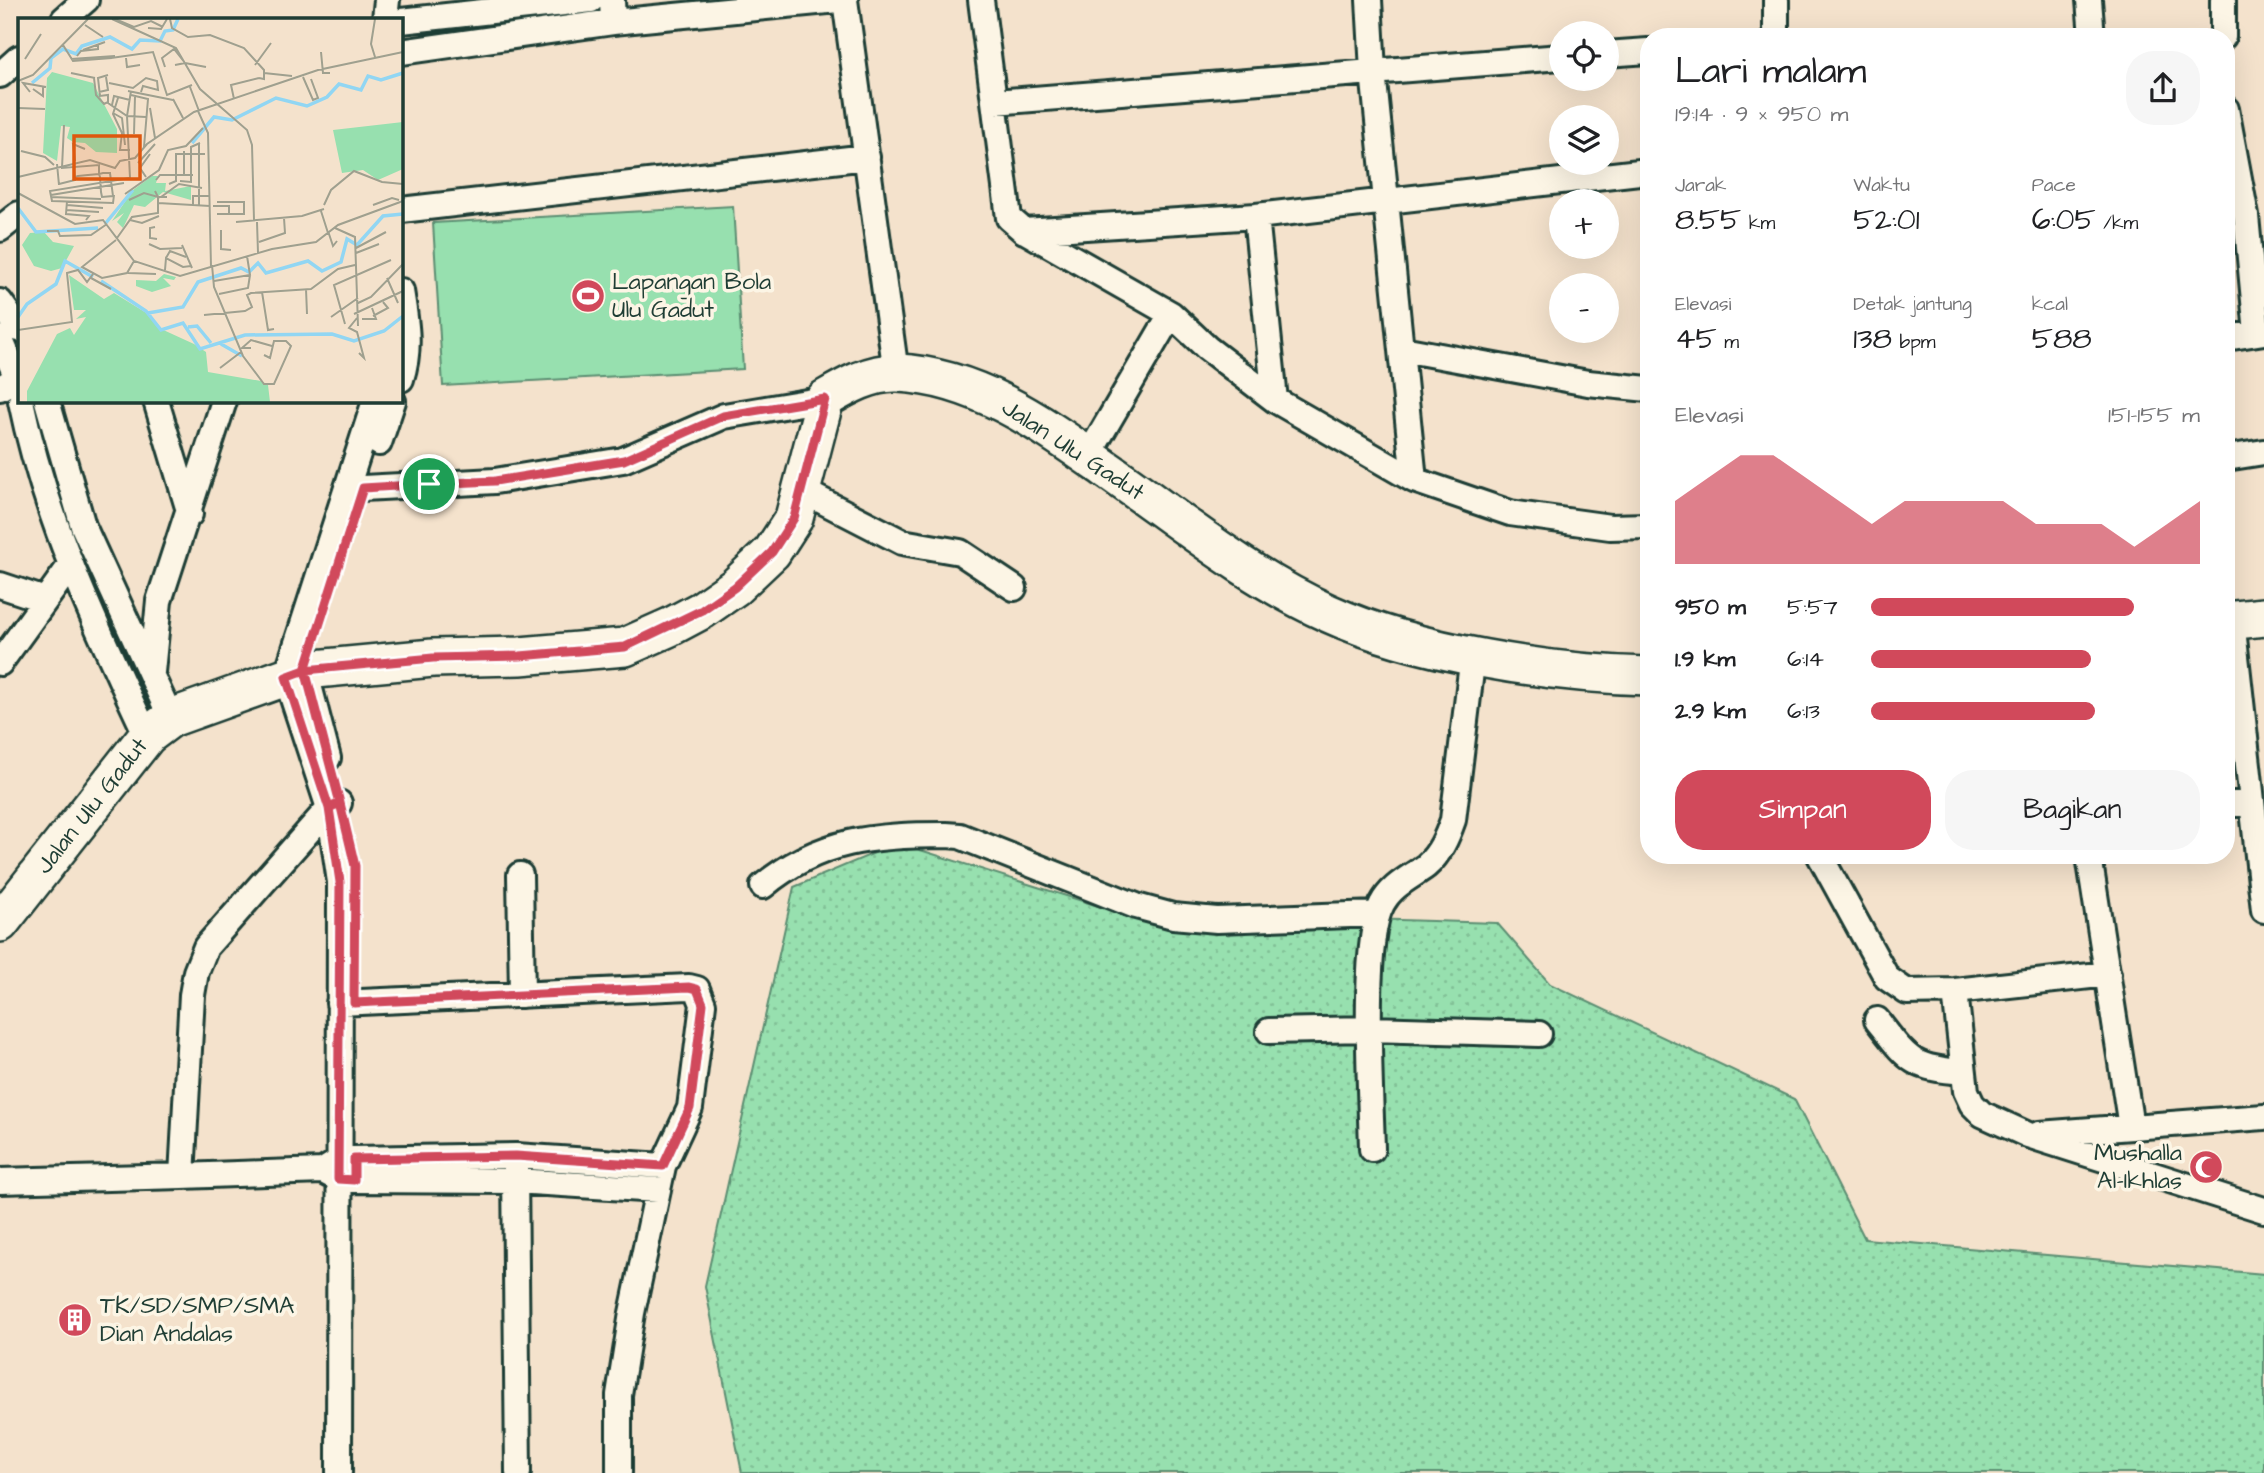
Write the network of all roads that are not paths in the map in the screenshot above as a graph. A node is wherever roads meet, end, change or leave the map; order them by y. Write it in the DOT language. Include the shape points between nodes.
graph roads {
  1 [pos="86,0"];
  2 [pos="387,0"];
  3 [pos="591,0"];
  4 [pos="838,0"];
  5 [pos="845,0"];
  6 [pos="981,0"];
  7 [pos="1369,0"];
  8 [pos="1776,0"];
  9 [pos="2089,0"];
  10 [pos="2223,0"];
  11 [pos="613,11"];
  12 [pos="65,18"];
  13 [pos="386,18"];
  14 [pos="402,21"];
  15 [pos="1776,28"];
  16 [pos="2091,28"];
  17 [pos="2223,28"];
  18 [pos="402,52"];
  19 [pos="1640,52"];
  20 [pos="1619,53"];
  21 [pos="1549,58"];
  22 [pos="18,59"];
  23 [pos="1373,71"];
  24 [pos="0,75"];
  25 [pos="995,102"];
  26 [pos="867,157"];
  27 [pos="1640,172"];
  28 [pos="1387,202"];
  29 [pos="402,210"];
  30 [pos="18,215"];
  31 [pos="1256,216"];
  32 [pos="2236,217"];
  33 [pos="0,229"];
  34 [pos="1024,231"];
  35 [pos="402,297"];
  36 [pos="0,302"];
  37 [pos="1171,314"];
  38 [pos="18,328"];
  39 [pos="2261,332"];
  40 [pos="2235,336"];
  41 [pos="0,338"];
  42 [pos="1402,349"];
  43 [pos="896,373"];
  44 [pos="402,376"];
  45 [pos="1640,388"];
  46 [pos="14,389"];
  47 [pos="825,399"];
  48 [pos="1275,400"];
  49 [pos="47,402"];
  50 [pos="156,402"];
  51 [pos="224,402"];
  52 [pos="375,402"];
  53 [pos="393,402"];
  54 [pos="2264,452"];
  55 [pos="1088,456"];
  56 [pos="2235,457"];
  57 [pos="1414,480"];
  58 [pos="356,486"];
  59 [pos="801,490"];
  60 [pos="190,514"];
  61 [pos="1640,526"];
  62 [pos="70,566"];
  63 [pos="0,585"];
  64 [pos="1014,588"];
  65 [pos="45,600"];
  66 [pos="2241,619"];
  67 [pos="1473,655"];
  68 [pos="0,663"];
  69 [pos="296,673"];
  70 [pos="152,675"];
  71 [pos="1640,675"];
  72 [pos="159,727"];
  73 [pos="2238,804"];
  74 [pos="334,805"];
  75 [pos="1824,864"];
  76 [pos="2090,864"];
  77 [pos="520,875"];
  78 [pos="763,886"];
  79 [pos="2264,910"];
  80 [pos="1377,914"];
  81 [pos="0,923"];
  82 [pos="2108,974"];
  83 [pos="1955,991"];
  84 [pos="522,995"];
  85 [pos="347,1003"];
  86 [pos="1877,1020"];
  87 [pos="1370,1029"];
  88 [pos="1269,1031"];
  89 [pos="1539,1034"];
  90 [pos="1964,1072"];
  91 [pos="2264,1117"];
  92 [pos="2131,1127"];
  93 [pos="2028,1135"];
  94 [pos="1372,1149"];
  95 [pos="516,1156"];
  96 [pos="663,1166"];
  97 [pos="341,1170"];
  98 [pos="182,1175"];
  99 [pos="0,1181"];
  100 [pos="515,1181"];
  101 [pos="658,1190"];
  102 [pos="2264,1210"];
  103 [pos="339,1473"];
  104 [pos="353,1473"];
  105 [pos="518,1473"];
  106 [pos="619,1473"];
  1 -- 12 [label="street"];
  2 -- 13 [label="street"];
  3 -- 14 [label="street"];
  4 -- 11 [label="street"];
  5 -- 26 [label="street"];
  6 -- 25 [label="street"];
  7 -- 23 [label="street"];
  8 -- 15 [label="street"];
  9 -- 16 [label="street"];
  10 -- 17 [label="street"];
  11 -- 18 [label="street"];
  19 -- 20 [label="street"];
  21 -- 23 [label="street"];
  22 -- 24 [label="street"];
  23 -- 25 [label="street"];
  23 -- 28 [label="street"];
  25 -- 34 [label="street" via="1009,218"];
  26 -- 29 [label="street"];
  26 -- 43 [label="street"];
  27 -- 28 [label="street"];
  28 -- 31 [label="street"];
  28 -- 42 [label="street"];
  30 -- 33 [label="street"];
  31 -- 34 [label="street"];
  31 -- 48 [label="street"];
  32 -- 39 [label="street"];
  34 -- 37 [label="street"];
  35 -- 44 [label="street" via="409,336"];
  36 -- 38 [label="street"];
  37 -- 48 [label="street"];
  37 -- 55 [label="street"];
  39 -- 40 [label="street"];
  41 -- 46 [label="street"];
  42 -- 45 [label="street"];
  42 -- 57 [label="street"];
  43 -- 47 [label="street, Jalan Ulu Gadut" via="858,380"];
  43 -- 55 [label="street, Jalan Ulu Gadut" via="951,380 984,394 1026,414"];
  46 -- 62 [label="street"];
  47 -- 58 [label="street" via="723,416 624,460 495,481"];
  47 -- 59 [label="street, Jalan Ulu Gadut"];
  48 -- 57 [label="street"];
  49 -- 70 [label="street" via="83,526"];
  50 -- 60 [label="street"];
  51 -- 60 [label="street"];
  52 -- 58 [label="street"];
  53 -- 58 [label="street"];
  54 -- 56 [label="street"];
  55 -- 67 [label="street, Jalan Ulu Gadut" via="1267,582 1329,613 1401,640"];
  57 -- 61 [label="street" via="1510,513 1609,527"];
  58 -- 69 [label="street"];
  59 -- 64 [label="street" via="902,542 960,552"];
  59 -- 69 [label="street, Jalan Ulu Gadut" via="794,518 772,552 735,587 702,610 625,647 433,658"];
  60 -- 70 [label="street" via="159,601"];
  62 -- 65 [label="street"];
  62 -- 72 [label="street"];
  63 -- 65 [label="street"];
  65 -- 68 [label="street"];
  66 -- 73 [label="street"];
  67 -- 71 [label="street, Jalan Ulu Gadut"];
  67 -- 80 [label="street" via="1448,836 1427,865 1388,894"];
  69 -- 72 [label="street, Jalan Ulu Gadut"];
  69 -- 74 [label="street"];
  70 -- 72 [label="street"];
  72 -- 81 [label="street, Jalan Ulu Gadut"];
  73 -- 79 [label="street"];
  74 -- 85 [label="street" via="355,866"];
  74 -- 98 [label="street" via="206,947 192,995"];
  75 -- 83 [label="street" via="1887,978 1897,988 1917,994"];
  76 -- 82 [label="street"];
  77 -- 84 [label="street"];
  78 -- 80 [label="street" via="801,861 844,842 946,835 960,836 1136,906 1173,916 1217,920"];
  80 -- 87 [label="street"];
  82 -- 83 [label="street"];
  82 -- 92 [label="street"];
  83 -- 90 [label="street"];
  84 -- 85 [label="street"];
  84 -- 96 [label="street" via="697,989 703,1004 690,1108"];
  85 -- 97 [label="street"];
  86 -- 90 [label="street" via="1908,1060 1928,1068"];
  87 -- 88 [label="street"];
  87 -- 89 [label="street"];
  87 -- 94 [label="street"];
  90 -- 93 [label="street" via="1972,1104 1996,1122"];
  91 -- 92 [label="street"];
  92 -- 93 [label="street"];
  93 -- 102 [label="street"];
  95 -- 96 [label="street"];
  95 -- 97 [label="street"];
  95 -- 100 [label="street"];
  96 -- 101 [label="street"];
  97 -- 98 [label="street"];
  97 -- 100 [label="street"];
  97 -- 103 [label="street"];
  97 -- 104 [label="street"];
  98 -- 99 [label="street"];
  100 -- 101 [label="street"];
  100 -- 105 [label="street"];
  101 -- 106 [label="street" via="620,1395"];
}
